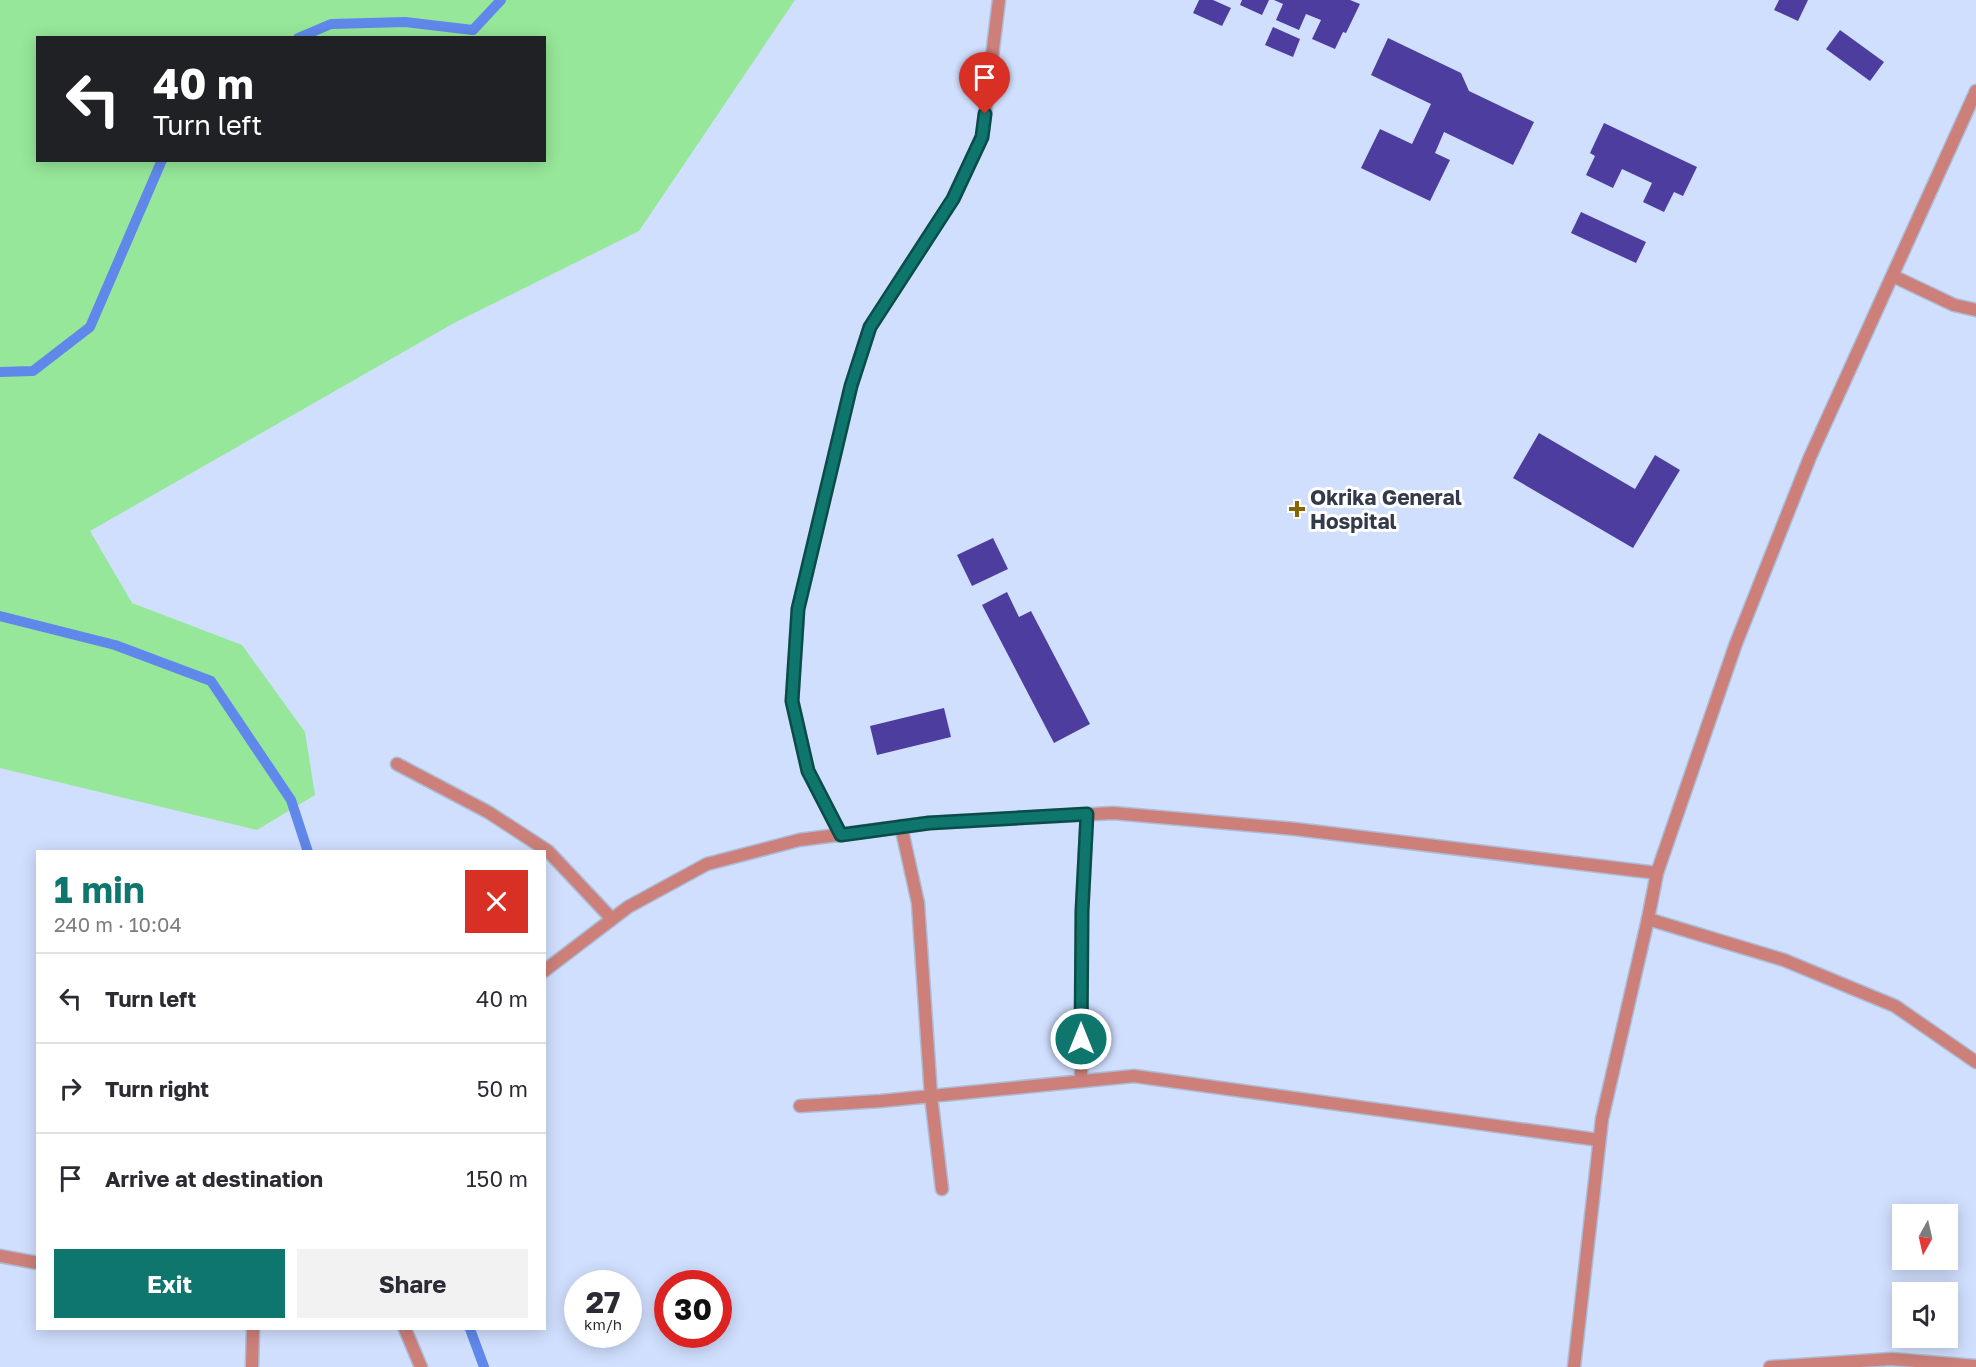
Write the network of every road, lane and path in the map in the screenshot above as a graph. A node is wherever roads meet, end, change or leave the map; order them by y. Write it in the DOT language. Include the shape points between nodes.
graph roads {
  1 [pos="999,0"];
  2 [pos="1976,91"];
  3 [pos="1893,276"];
  4 [pos="1976,310"];
  5 [pos="397,764"];
  6 [pos="1087,814"];
  7 [pos="901,826"];
  8 [pos="841,835"];
  9 [pos="1657,873"];
  10 [pos="612,918"];
  11 [pos="1648,919"];
  12 [pos="546,969"];
  13 [pos="1976,1062"];
  14 [pos="1081,1081"];
  15 [pos="931,1096"];
  16 [pos="800,1106"];
  17 [pos="1599,1140"];
  18 [pos="942,1189"];
  19 [pos="0,1256"];
  20 [pos="36,1263"];
  21 [pos="253,1330"];
  22 [pos="405,1330"];
  23 [pos="1976,1366"];
  24 [pos="252,1367"];
  25 [pos="421,1367"];
  26 [pos="1574,1367"];
  27 [pos="1770,1367"];
  1 -- 8 [label="street" via="982,137 953,199 870,327 851,386 798,609 792,701 808,771"];
  2 -- 3 [label="street"];
  3 -- 4 [label="street" via="1954,305"];
  3 -- 9 [label="street" via="1810,457 1735,646"];
  5 -- 10 [label="street" via="488,812 548,851"];
  6 -- 7 [label="street"];
  6 -- 9 [label="street" via="1295,829"];
  6 -- 14 [label="street"];
  7 -- 8 [label="street"];
  7 -- 15 [label="street" via="918,903"];
  8 -- 10 [label="street" via="798,840 707,864"];
  9 -- 11 [label="street"];
  10 -- 12 [label="street"];
  11 -- 13 [label="street" via="1784,960 1895,1006"];
  11 -- 17 [label="street"];
  14 -- 15 [label="street"];
  14 -- 17 [label="street" via="1134,1076"];
  15 -- 16 [label="street"];
  15 -- 18 [label="street"];
  17 -- 26 [label="street"];
  19 -- 20 [label="street"];
  21 -- 24 [label="street"];
  22 -- 25 [label="street"];
  23 -- 27 [label="street" via="1891,1359"];
}
